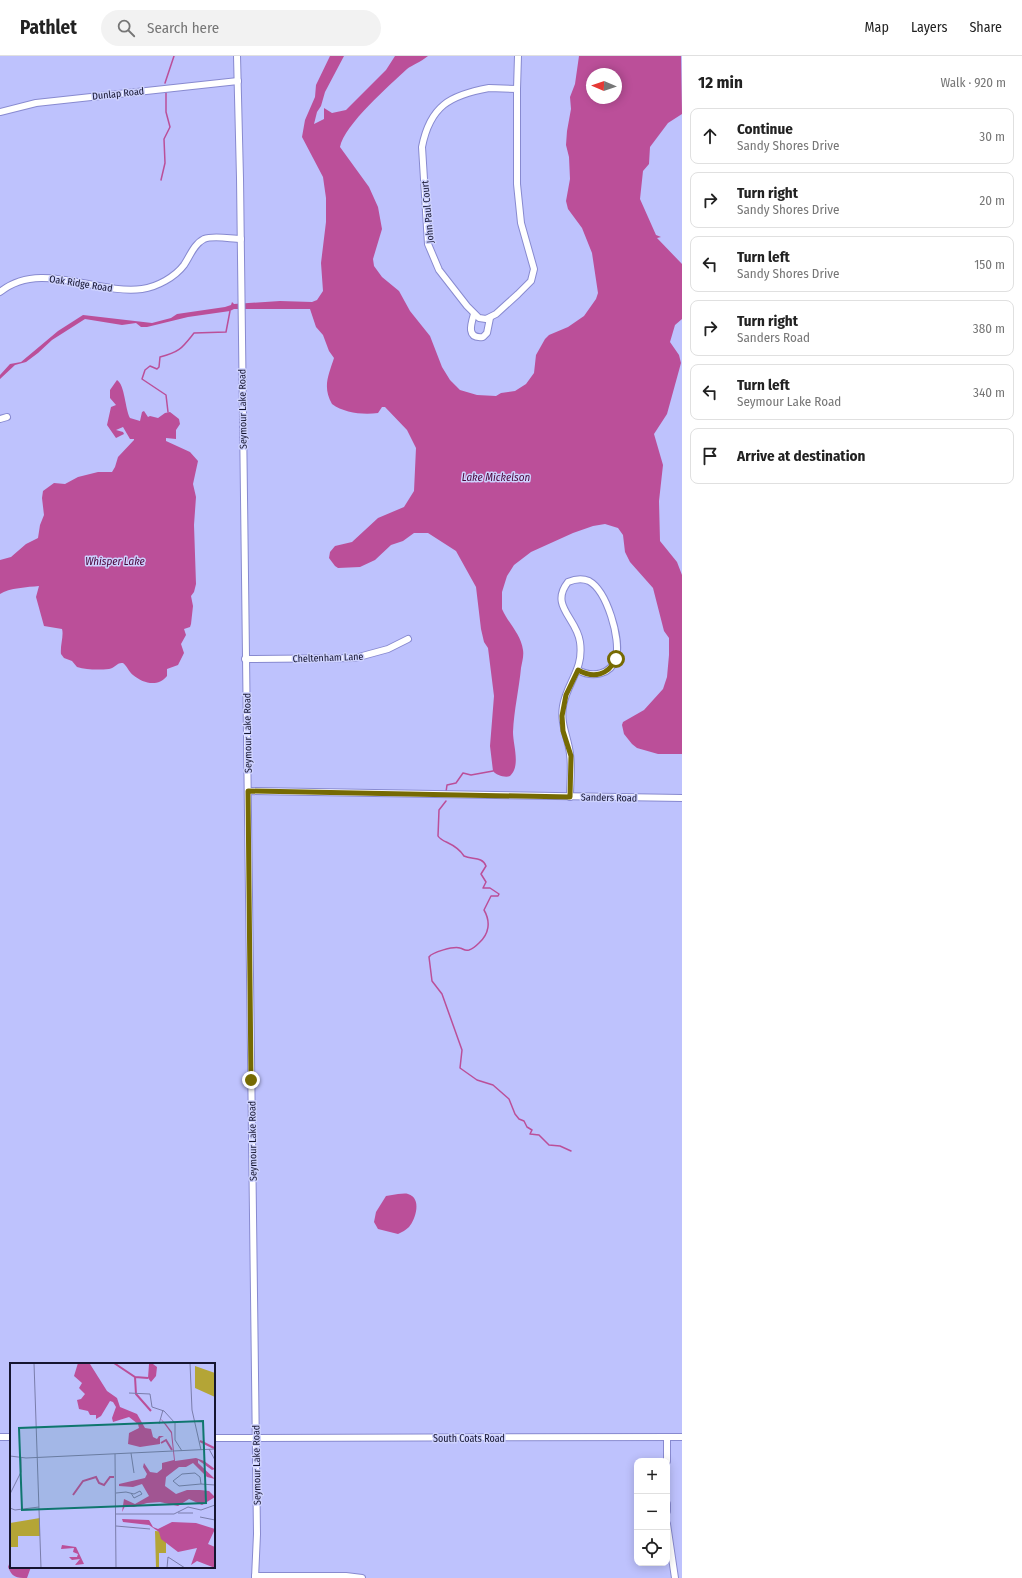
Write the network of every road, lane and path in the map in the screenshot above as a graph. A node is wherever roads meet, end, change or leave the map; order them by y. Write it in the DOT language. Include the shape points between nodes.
graph roads {
  1 [pos="237,56"];
  2 [pos="518,56"];
  3 [pos="238,81"];
  4 [pos="517,89"];
  5 [pos="0,112"];
  6 [pos="241,239"];
  7 [pos="0,292"];
  8 [pos="474,314"];
  9 [pos="490,318"];
  10 [pos="7,417"];
  11 [pos="0,419"];
  12 [pos="408,639"];
  13 [pos="245,659"];
  14 [pos="578,670"];
  15 [pos="248,791"];
  16 [pos="570,797"];
  17 [pos="682,798"];
  18 [pos="667,1437"];
  19 [pos="682,1437"];
  20 [pos="215,1438"];
  21 [pos="256,1438"];
  22 [pos="667,1458"];
  23 [pos="668,1530"];
  24 [pos="255,1577"];
  25 [pos="362,1578"];
  26 [pos="675,1578"];
  1 -- 3 [label="street, Seymour Lake Road"];
  2 -- 4 [label="street"];
  3 -- 5 [label="street, Dunlap Road" via="36,103"];
  3 -- 6 [label="street, Seymour Lake Road"];
  4 -- 8 [label="street, John Paul Court" via="489,88 464,93 450,100 437,110 423,140 428,244 439,270"];
  4 -- 9 [label="street" via="518,200 521,224 534,269 526,287"];
  6 -- 7 [label="street, Oak Ridge Road" via="206,239 198,244 174,276 144,289 109,288 45,277 20,282"];
  6 -- 13 [label="street, Seymour Lake Road"];
  8 -- 9 [label="street" via="480,318"];
  8 -- 9 [label="street" via="470,328 471,333 478,337 487,333"];
  10 -- 11 [label="street"];
  12 -- 13 [label="street, Cheltenham Lane" via="388,649 355,658"];
  13 -- 15 [label="street, Seymour Lake Road"];
  14 -- 14 [label="street" via="580,640 560,599 568,582 583,579 598,590 607,604 617,651 612,667 607,671 590,675"];
  14 -- 16 [label="street" via="566,695 562,716 563,731 571,756"];
  15 -- 16 [label="street, Sanders Road"];
  15 -- 21 [label="street, Seymour Lake Road"];
  16 -- 17 [label="street, Sanders Road"];
  18 -- 19 [label="street, South Coats Road"];
  18 -- 21 [label="street, South Coats Road"];
  18 -- 22 [label="street"];
  20 -- 21 [label="street, South Coats Road"];
  21 -- 24 [label="street, Seymour Lake Road"];
  23 -- 26 [label="street"];
  24 -- 25 [label="street"];
}
